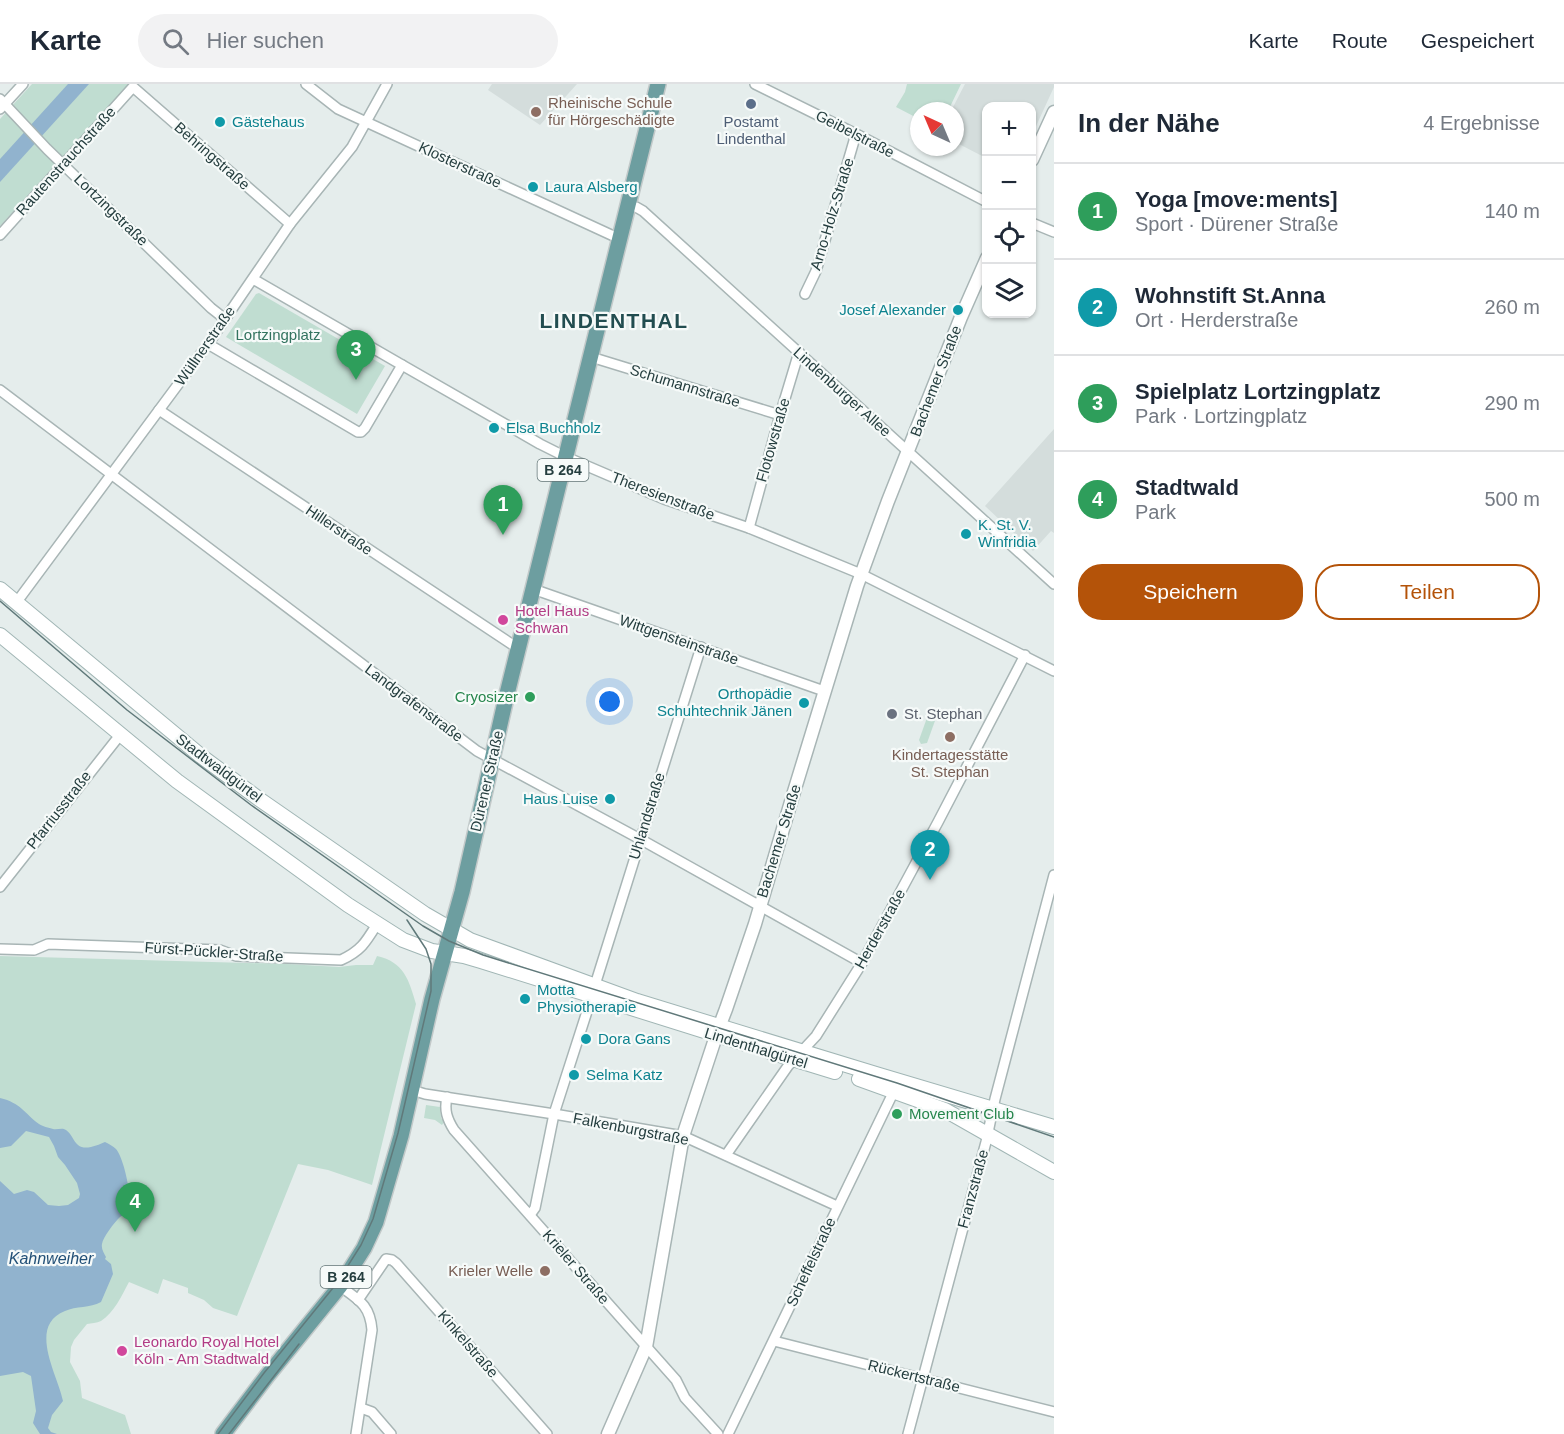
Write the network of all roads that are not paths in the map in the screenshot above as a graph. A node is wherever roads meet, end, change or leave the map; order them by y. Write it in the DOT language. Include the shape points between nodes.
graph roads {
  1 [pos="23,84"];
  2 [pos="306,84"];
  3 [pos="387,84"];
  4 [pos="658,84"];
  5 [pos="755,84"];
  6 [pos="133,87"];
  7 [pos="2,104"];
  8 [pos="1054,112"];
  9 [pos="366,122"];
  10 [pos="856,134"];
  11 [pos="1034,156"];
  12 [pos="63,164"];
  13 [pos="982,199"];
  14 [pos="628,205"];
  15 [pos="290,224"];
  16 [pos="1036,225"];
  17 [pos="1054,232"];
  18 [pos="0,235"];
  19 [pos="620,239"];
  20 [pos="984,264"];
  21 [pos="253,279"];
  22 [pos="805,294"];
  23 [pos="225,319"];
  24 [pos="208,344"];
  25 [pos="799,352"];
  26 [pos="591,357"];
  27 [pos="402,365"];
  28 [pos="0,390"];
  29 [pos="159,410"];
  30 [pos="780,415"];
  31 [pos="909,452"];
  32 [pos="566,457"];
  33 [pos="111,475"];
  34 [pos="749,528"];
  35 [pos="861,574"];
  36 [pos="1054,584"];
  37 [pos="0,589"];
  38 [pos="533,589"];
  39 [pos="16,603"];
  40 [pos="0,635"];
  41 [pos="700,647"];
  42 [pos="519,649"];
  43 [pos="1025,655"];
  44 [pos="1054,671"];
  45 [pos="824,691"];
  46 [pos="120,735"];
  47 [pos="492,759"];
  48 [pos="640,839"];
  49 [pos="1054,875"];
  50 [pos="0,887"];
  51 [pos="759,906"];
  52 [pos="377,924"];
  53 [pos="451,930"];
  54 [pos="0,949"];
  55 [pos="446,953"];
  56 [pos="862,963"];
  57 [pos="593,990"];
  58 [pos="718,1031"];
  59 [pos="798,1056"];
  60 [pos="412,1090"];
  61 [pos="894,1091"];
  62 [pos="447,1097"];
  63 [pos="993,1109"];
  64 [pos="554,1114"];
  65 [pos="1054,1127"];
  66 [pos="987,1133"];
  67 [pos="682,1136"];
  68 [pos="726,1155"];
  69 [pos="1054,1172"];
  70 [pos="837,1206"];
  71 [pos="530,1215"];
  72 [pos="340,1286"];
  73 [pos="358,1300"];
  74 [pos="774,1341"];
  75 [pos="646,1347"];
  76 [pos="923,1378"];
  77 [pos="361,1408"];
  78 [pos="1054,1412"];
  79 [pos="223,1434"];
  80 [pos="356,1434"];
  81 [pos="391,1434"];
  82 [pos="547,1434"];
  83 [pos="608,1434"];
  84 [pos="718,1434"];
  85 [pos="728,1434"];
  86 [pos="908,1434"];
  1 -- 7 [label="street"];
  2 -- 9 [label="street, Klosterstraße" via="338,109"];
  3 -- 9 [label="street, Wüllnerstraße"];
  4 -- 14 [label="main road, Dürener Straße / B 264"];
  5 -- 10 [label="street, Geibelstraße"];
  6 -- 12 [label="street, Rautenstrauchstraße"];
  6 -- 15 [label="street, Behringstraße"];
  7 -- 12 [label="street, Lortzingstraße"];
  8 -- 11 [label="street"];
  9 -- 15 [label="street, Wüllnerstraße" via="352,147"];
  9 -- 19 [label="street, Klosterstraße"];
  10 -- 13 [label="street, Geibelstraße"];
  10 -- 22 [label="street, Arno-Holz-Straße" via="816,271"];
  12 -- 18 [label="street, Rautenstrauchstraße"];
  12 -- 23 [label="street, Lortzingstraße"];
  14 -- 19 [label="main road, Dürener Straße / B 264"];
  14 -- 25 [label="street, Lindenburger Allee" via="643,211"];
  15 -- 21 [label="street, Wüllnerstraße"];
  16 -- 17 [label="street"];
  19 -- 26 [label="main road, Dürener Straße / B 264"];
  20 -- 31 [label="street, Bachemer Straße"];
  21 -- 23 [label="street, Wüllnerstraße"];
  21 -- 27 [label="street, Theresienstraße"];
  23 -- 24 [label="street, Wüllnerstraße"];
  24 -- 27 [label="street" via="358,432 365,428"];
  24 -- 29 [label="street, Wüllnerstraße"];
  25 -- 30 [label="street, Flotowstraße"];
  25 -- 31 [label="street, Lindenburger Allee"];
  26 -- 30 [label="street, Schumannstraße"];
  26 -- 32 [label="main road, Dürener Straße / B 264"];
  27 -- 32 [label="street, Theresienstraße"];
  28 -- 33 [label="street, Landgrafenstraße"];
  29 -- 33 [label="street, Wüllnerstraße"];
  29 -- 42 [label="street, Hillerstraße"];
  30 -- 34 [label="street, Flotowstraße"];
  31 -- 35 [label="street, Bachemer Straße"];
  31 -- 36 [label="street, Lindenburger Allee"];
  32 -- 34 [label="street, Theresienstraße" via="664,499"];
  32 -- 38 [label="main road, Dürener Straße / B 264"];
  33 -- 39 [label="street, Wüllnerstraße"];
  33 -- 47 [label="street, Landgrafenstraße"];
  34 -- 35 [label="street, Theresienstraße"];
  35 -- 43 [label="street, Theresienstraße"];
  35 -- 45 [label="street, Bachemer Straße"];
  37 -- 39 [label="main road, Stadtwaldgürtel"];
  38 -- 41 [label="street, Wittgensteinstraße"];
  38 -- 42 [label="main road, Dürener Straße / B 264"];
  39 -- 53 [label="main road, Stadtwaldgürtel" via="201,756"];
  40 -- 46 [label="main road"];
  41 -- 45 [label="street, Wittgensteinstraße"];
  41 -- 48 [label="street, Uhlandstraße"];
  42 -- 47 [label="main road, Dürener Straße / B 264"];
  43 -- 44 [label="street, Theresienstraße"];
  43 -- 56 [label="street, Herderstraße"];
  45 -- 51 [label="street, Bachemer Straße"];
  46 -- 50 [label="street, Pfarriusstraße"];
  46 -- 52 [label="main road" via="177,781"];
  47 -- 48 [label="street, Landgrafenstraße"];
  47 -- 53 [label="main road, Dürener Straße / B 264"];
  48 -- 51 [label="street, Landgrafenstraße"];
  48 -- 57 [label="street, Uhlandstraße"];
  49 -- 63 [label="street, Franzstraße"];
  51 -- 56 [label="street, Landgrafenstraße"];
  51 -- 58 [label="street, Bachemer Straße"];
  52 -- 54 [label="street, Fürst-Pückler-Straße" via="364,945 341,960 236,956 220,950 151,947 48,944 34,950"];
  52 -- 55 [label="main road" via="403,940"];
  53 -- 55 [label="main road, Dürener Straße / B 264"];
  53 -- 57 [label="main road, Lindenthalgürtel" via="476,944"];
  55 -- 57 [label="main road, Lindenthalgürtel"];
  55 -- 60 [label="main road, Dürener Straße / B 264"];
  56 -- 59 [label="street, Herderstraße" via="816,1036"];
  57 -- 58 [label="main road, Lindenthalgürtel" via="637,1001"];
  57 -- 64 [label="street, Uhlandstraße"];
  58 -- 59 [label="main road, Lindenthalgürtel"];
  58 -- 67 [label="street, Bachemer Straße"];
  59 -- 61 [label="main road, Lindenthalgürtel"];
  59 -- 63 [label="main road, Lindenthalgürtel"];
  59 -- 68 [label="street, Herderstraße"];
  60 -- 62 [label="street, Falkenburgstraße"];
  60 -- 72 [label="main road, Dürener Straße / B 264" via="376,1222"];
  61 -- 66 [label="main road, Lindenthalgürtel" via="945,1110"];
  61 -- 70 [label="street, Scheffelstraße"];
  62 -- 64 [label="street, Falkenburgstraße"];
  62 -- 71 [label="street, Krieler Straße" via="446,1113 454,1130"];
  63 -- 65 [label="main road, Lindenthalgürtel"];
  63 -- 66 [label="street, Franzstraße"];
  64 -- 67 [label="street, Falkenburgstraße"];
  64 -- 71 [label="street, Uhlandstraße" via="535,1208"];
  66 -- 69 [label="main road, Lindenthalgürtel"];
  66 -- 76 [label="street, Franzstraße"];
  67 -- 68 [label="street, Falkenburgstraße"];
  67 -- 75 [label="street, Bachemer Straße"];
  68 -- 70 [label="street, Falkenburgstraße"];
  70 -- 74 [label="street, Scheffelstraße"];
  71 -- 75 [label="street, Krieler Straße"];
  72 -- 73 [label="street"];
  72 -- 79 [label="main road, Dürener Straße / B 264"];
  73 -- 77 [label="street" via="371,1316 372,1330"];
  73 -- 82 [label="street, Kinkelstraße" via="386,1260 392,1260"];
  74 -- 76 [label="street, Rückertstraße"];
  74 -- 85 [label="street, Scheffelstraße"];
  75 -- 83 [label="street, Bachemer Straße"];
  75 -- 84 [label="street, Krieler Straße"];
  76 -- 78 [label="street, Rückertstraße"];
  76 -- 86 [label="street, Franzstraße"];
  77 -- 80 [label="street"];
  77 -- 81 [label="street" via="372,1412"];
}
